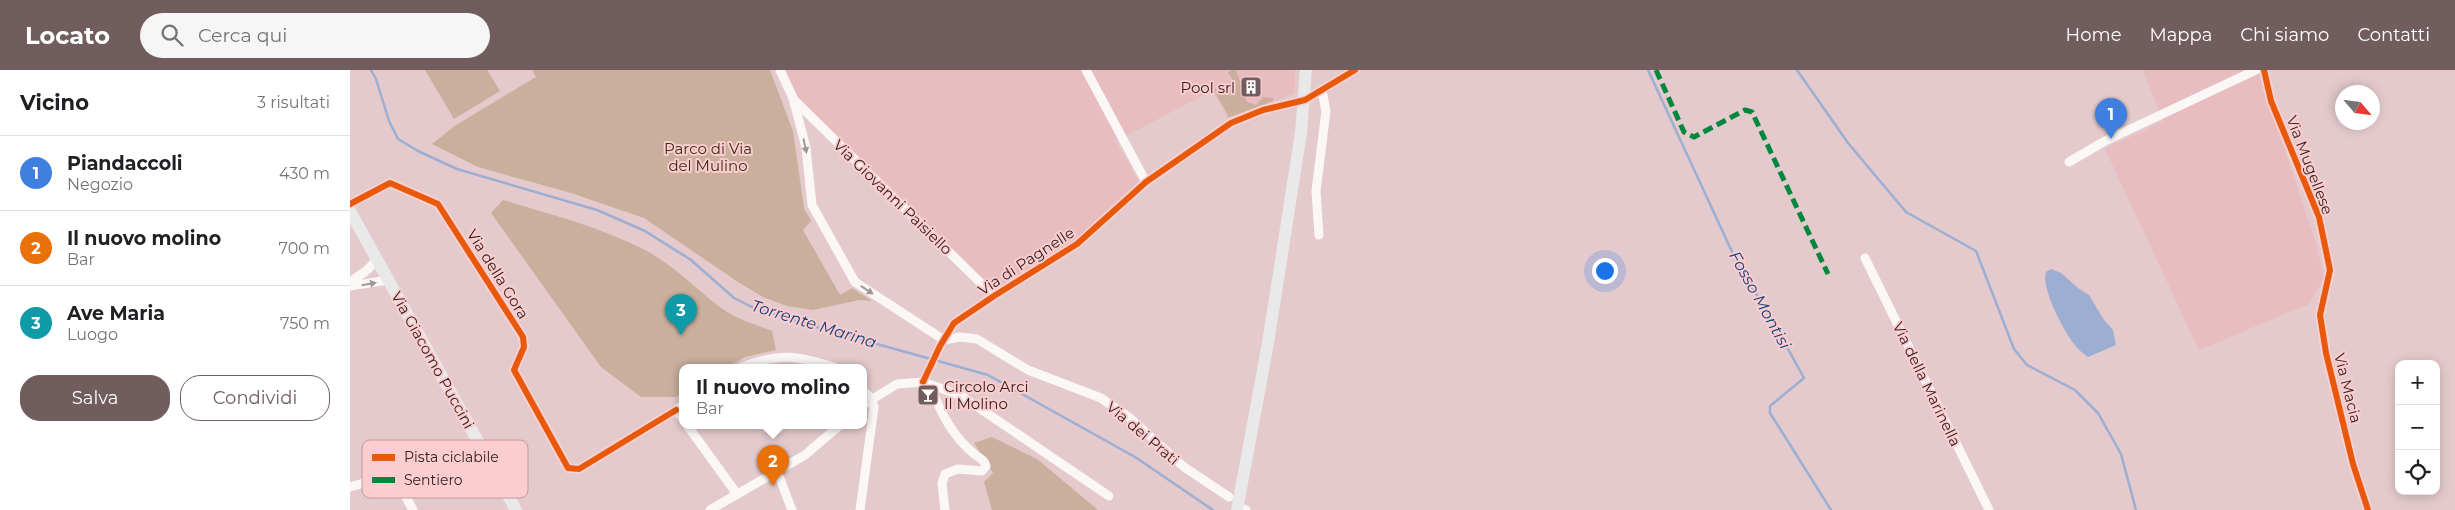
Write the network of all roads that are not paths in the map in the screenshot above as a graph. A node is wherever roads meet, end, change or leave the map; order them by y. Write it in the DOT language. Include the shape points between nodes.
graph roads {
  1 [pos="780,70"];
  2 [pos="1086,70"];
  3 [pos="1306,70"];
  4 [pos="1355,70"];
  5 [pos="2256,70"];
  6 [pos="2264,70"];
  7 [pos="1322,91"];
  8 [pos="793,98"];
  9 [pos="1305,100"];
  10 [pos="2069,162"];
  11 [pos="1146,182"];
  12 [pos="350,204"];
  13 [pos="350,211"];
  14 [pos="1319,235"];
  15 [pos="1865,258"];
  16 [pos="377,260"];
  17 [pos="2330,270"];
  18 [pos="388,280"];
  19 [pos="350,282"];
  20 [pos="350,286"];
  21 [pos="994,296"];
  22 [pos="942,343"];
  23 [pos="752,364"];
  24 [pos="825,364"];
  25 [pos="927,381"];
  26 [pos="867,394"];
  27 [pos="871,398"];
  28 [pos="867,402"];
  29 [pos="679,408"];
  30 [pos="690,429"];
  31 [pos="835,429"];
  32 [pos="477,440"];
  33 [pos="777,471"];
  34 [pos="737,494"];
  35 [pos="1109,496"];
  36 [pos="406,498"];
  37 [pos="509,498"];
  38 [pos="1229,498"];
  39 [pos="413,510"];
  40 [pos="516,510"];
  41 [pos="710,510"];
  42 [pos="792,510"];
  43 [pos="860,510"];
  44 [pos="945,510"];
  45 [pos="1242,510"];
  46 [pos="1990,510"];
  47 [pos="2368,510"];
  1 -- 8 [label="street"];
  2 -- 11 [label="street"];
  3 -- 9 [label="main road"];
  4 -- 7 [label="street, Via di Pagnelle"];
  5 -- 10 [label="street" via="2105,141"];
  6 -- 17 [label="street, Via Mugellese" via="2271,101 2318,217"];
  7 -- 9 [label="street, Via di Pagnelle"];
  7 -- 14 [label="street" via="1326,111 1316,190"];
  8 -- 21 [label="street, Via Giovanni Paisiello"];
  8 -- 22 [label="street, one-way" via="806,148 812,205 855,282"];
  9 -- 11 [label="street, Via di Pagnelle" via="1263,110 1231,123"];
  9 -- 45 [label="main road" via="1268,343 1241,486"];
  11 -- 21 [label="street, Via di Pagnelle" via="1077,244"];
  12 -- 29 [label="street, Via della Gora" via="390,183 438,204 523,337 524,347 514,370 568,468 579,470"];
  13 -- 16 [label="main road, Via Giacomo Puccini"];
  15 -- 46 [label="street, Via della Marinella"];
  16 -- 18 [label="main road, Via Giacomo Puccini"];
  16 -- 19 [label="street"];
  17 -- 47 [label="street, Via Macia" via="2320,315 2326,353 2353,464"];
  20 -- 18 [label="street, one-way"];
  18 -- 32 [label="main road, Via Giacomo Puccini"];
  21 -- 22 [label="street, Via di Pagnelle" via="954,323"];
  22 -- 25 [label="street, Via di Pagnelle"];
  22 -- 38 [label="street, Via dei Prati" via="960,336 977,339 1028,370 1101,398 1184,467"];
  23 -- 24 [label="street" via="778,356 807,358"];
  25 -- 27 [label="street" via="897,384"];
  25 -- 35 [label="street" via="960,395"];
  25 -- 44 [label="street" via="937,406 952,428 986,466 985,470 978,472 958,469 945,474 942,483"];
  26 -- 27 [label="street"];
  27 -- 28 [label="street"];
  27 -- 43 [label="street" via="874,407"];
  30 -- 34 [label="street"];
  31 -- 33 [label="street" via="805,455"];
  33 -- 34 [label="street"];
  33 -- 42 [label="street"];
  34 -- 41 [label="street"];
  36 -- 39 [label="street"];
  37 -- 40 [label="main road, Via Giacomo Puccini"];
}
